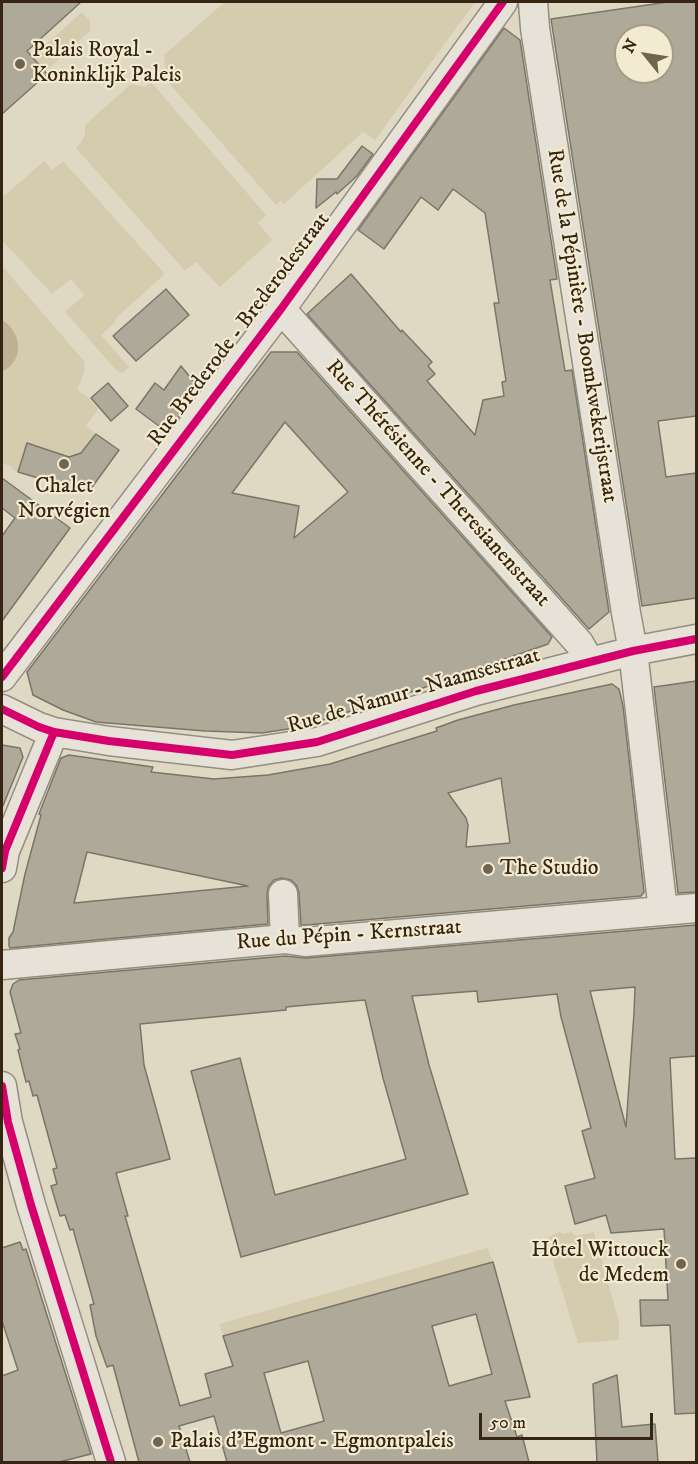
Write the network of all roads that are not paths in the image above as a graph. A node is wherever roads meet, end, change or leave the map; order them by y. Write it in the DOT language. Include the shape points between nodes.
graph roads {
  1 [pos="503,2"];
  2 [pos="532,2"];
  3 [pos="281,309"];
  4 [pos="696,639"];
  5 [pos="633,651"];
  6 [pos="590,662"];
  7 [pos="2,677"];
  8 [pos="2,709"];
  9 [pos="54,732"];
  10 [pos="2,868"];
  11 [pos="283,894"];
  12 [pos="696,908"];
  13 [pos="663,911"];
  14 [pos="285,939"];
  15 [pos="2,965"];
  16 [pos="2,1086"];
  17 [pos="111,1462"];
  1 -- 3 [label="street, Rue Brederode - Brederodestraat"];
  2 -- 5 [label="street, Rue de la Pépinière - Boomkwekerijstraat"];
  3 -- 6 [label="street, Rue Thérésienne - Theresianenstraat" via="579,643"];
  3 -- 7 [label="street, Rue Brederode - Brederodestraat"];
  4 -- 5 [label="street, Rue de Namur - Naamsestraat"];
  5 -- 6 [label="street, Rue de Namur - Naamsestraat"];
  5 -- 13 [label="street, Rue de la Pépinière - Boomkwekerijstraat"];
  6 -- 9 [label="street, Rue de Namur - Naamsestraat" via="476,691 317,742 271,750 232,755 203,753"];
  8 -- 9 [label="street, Rue de Namur - Naamsestraat"];
  9 -- 10 [label="street" via="5,851"];
  11 -- 14 [label="street"];
  12 -- 13 [label="street, Rue du Pépin - Kernstraat"];
  13 -- 14 [label="street, Rue du Pépin - Kernstraat" via="304,942"];
  14 -- 15 [label="street, Rue du Pépin - Kernstraat"];
  16 -- 17 [label="street" via="31,1205"];
}
